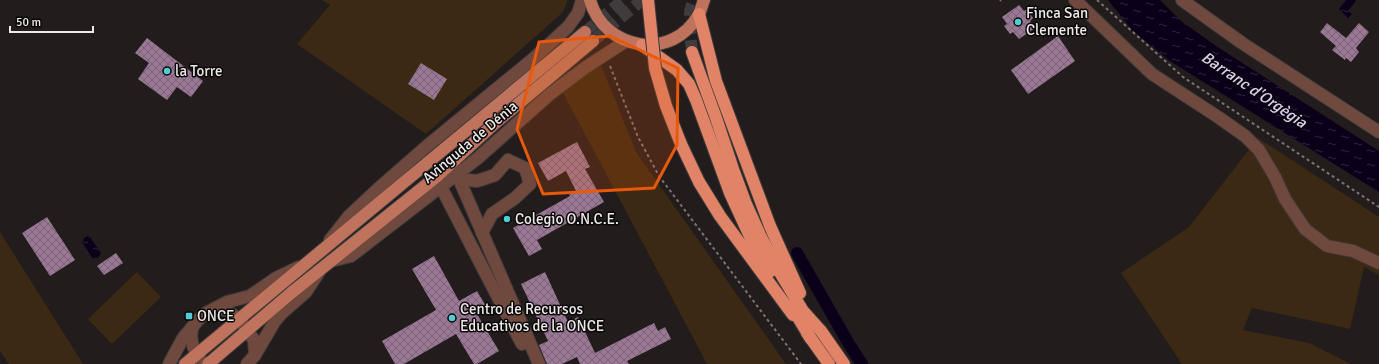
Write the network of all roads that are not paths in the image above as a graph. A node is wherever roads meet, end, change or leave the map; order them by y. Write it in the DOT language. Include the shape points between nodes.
graph roads {
  1 [pos="582,0"];
  2 [pos="590,0"];
  3 [pos="648,0"];
  4 [pos="704,0"];
  5 [pos="1075,0"];
  6 [pos="1182,0"];
  7 [pos="699,14"];
  8 [pos="585,32"];
  9 [pos="593,41"];
  10 [pos="626,41"];
  11 [pos="642,45"];
  12 [pos="692,52"];
  13 [pos="1379,132"];
  14 [pos="460,175"];
  15 [pos="441,187"];
  16 [pos="482,233"];
  17 [pos="325,248"];
  18 [pos="1379,263"];
  19 [pos="326,265"];
  20 [pos="302,266"];
  21 [pos="214,309"];
  22 [pos="239,319"];
  23 [pos="193,325"];
  24 [pos="248,331"];
  25 [pos="816,335"];
  26 [pos="197,354"];
  27 [pos="251,359"];
  28 [pos="169,364"];
  29 [pos="185,364"];
  30 [pos="204,364"];
  31 [pos="208,364"];
  32 [pos="532,364"];
  33 [pos="539,364"];
  34 [pos="829,364"];
  35 [pos="844,364"];
  1 -- 17 [label="street, Avinguda de Dénia" via="578,13 568,27 375,192 349,216"];
  2 -- 10 [label="main road" via="594,13 601,22 609,31"];
  3 -- 25 [label="highway, bridge" via="655,68 666,106 699,182 720,216"];
  4 -- 7 [label="main road"];
  5 -- 18 [label="street" via="1152,74 1245,136 1259,150 1285,199 1305,229 1327,246 1353,251"];
  6 -- 13 [label="street" via="1242,43"];
  7 -- 11 [label="main road" via="681,34 669,41"];
  7 -- 25 [label="highway" via="716,81 770,226"];
  8 -- 17 [label="main road, Avinguda de Dénia"];
  9 -- 19 [label="main road, Avinguda de Dénia" via="436,177"];
  10 -- 11 [label="main road"];
  10 -- 14 [label="street, Avinguda de Dénia" via="550,94"];
  11 -- 25 [label="highway" via="677,70 689,84 730,193 752,241"];
  12 -- 25 [label="highway" via="746,204 779,271"];
  14 -- 15 [label="street, Avinguda de Dénia"];
  14 -- 16 [label="street"];
  14 -- 16 [label="street" via="477,181 496,175 508,160 525,168 530,184 492,214"];
  15 -- 19 [label="street, Avinguda de Dénia" via="351,256"];
  15 -- 32 [label="street"];
  16 -- 33 [label="street"];
  17 -- 20 [label="main road, Avinguda de Dénia"];
  19 -- 24 [label="main road, Avinguda de Dénia"];
  19 -- 27 [label="street, Avinguda de Dénia" via="306,292 275,321"];
  20 -- 21 [label="street, Avinguda de Dénia" via="276,278 250,296 227,302"];
  20 -- 22 [label="main road, Avinguda de Dénia"];
  21 -- 22 [label="street, Avinguda de Dénia" via="221,308"];
  21 -- 23 [label="street, Avinguda de Dénia"];
  22 -- 24 [label="street, Avinguda de Dénia"];
  22 -- 26 [label="main road, Avinguda de Dénia"];
  23 -- 26 [label="street" via="190,337"];
  23 -- 28 [label="street, Avinguda de Dénia"];
  24 -- 27 [label="street, Avinguda de Dénia" via="254,340"];
  24 -- 31 [label="main road, Avinguda de Dénia"];
  25 -- 34 [label="highway"];
  25 -- 35 [label="highway"];
  26 -- 29 [label="main road, Avinguda de Dénia"];
  26 -- 30 [label="street"];
}
